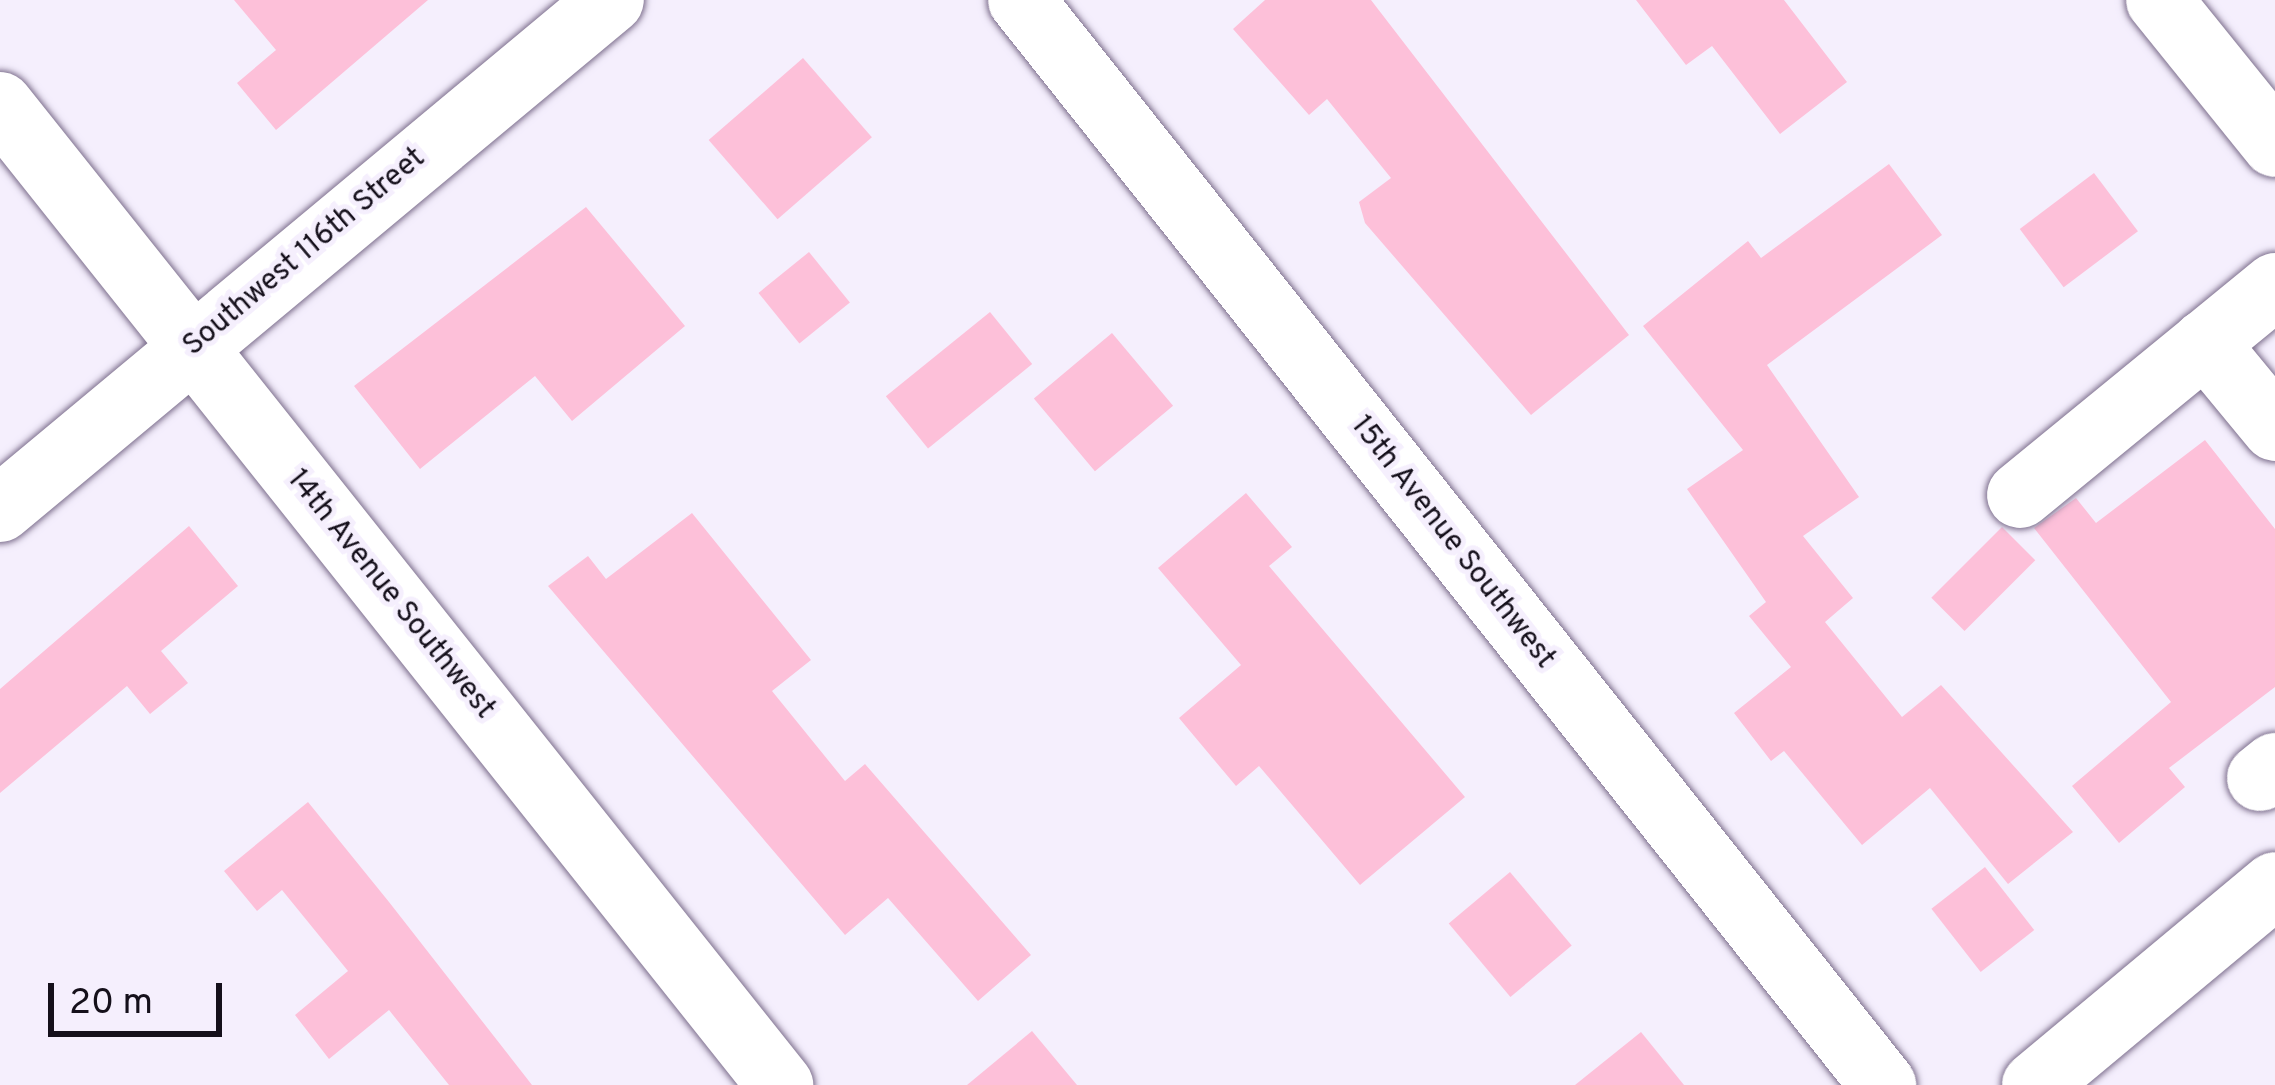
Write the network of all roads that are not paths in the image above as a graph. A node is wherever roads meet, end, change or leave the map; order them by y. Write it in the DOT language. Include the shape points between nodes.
graph roads {
  1 [pos="611,0"];
  2 [pos="1022,0"];
  3 [pos="2159,0"];
  4 [pos="0,106"];
  5 [pos="2275,144"];
  6 [pos="2275,286"];
  7 [pos="2205,343"];
  8 [pos="191,346"];
  9 [pos="2275,428"];
  10 [pos="2020,495"];
  11 [pos="0,509"];
  12 [pos="2275,885"];
  13 [pos="2103,1064"];
  14 [pos="780,1085"];
  15 [pos="1883,1085"];
  16 [pos="2035,1085"];
  1 -- 8 [label="street, Southwest 116th Street"];
  2 -- 15 [label="street, 15th Avenue Southwest"];
  3 -- 5 [label="street"];
  4 -- 8 [label="street, 14th Avenue Southwest"];
  6 -- 7 [label="street"];
  7 -- 9 [label="street"];
  7 -- 10 [label="street"];
  8 -- 11 [label="street, Southwest 116th Street"];
  8 -- 14 [label="street, 14th Avenue Southwest"];
  12 -- 13 [label="street"];
  13 -- 16 [label="street"];
}
